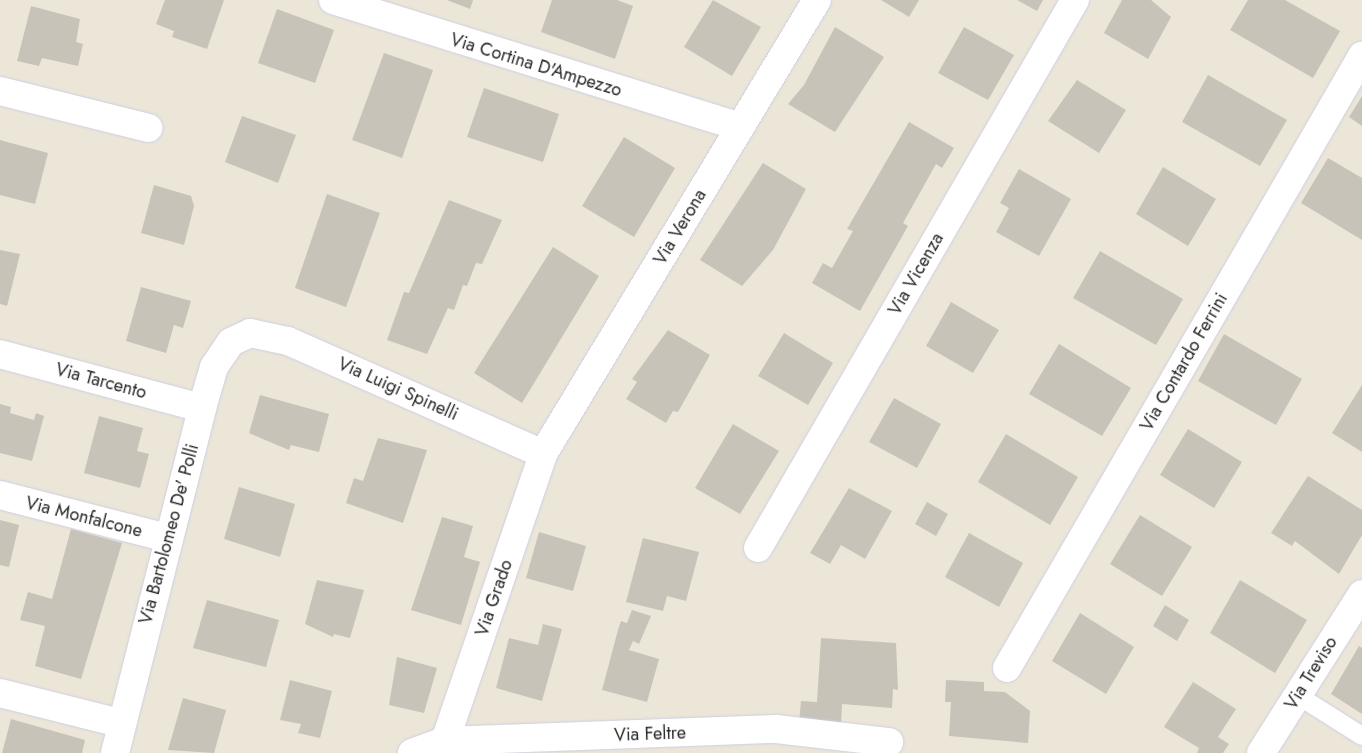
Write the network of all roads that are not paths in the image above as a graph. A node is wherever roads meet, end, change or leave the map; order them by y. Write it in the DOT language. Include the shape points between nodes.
graph roads {
  1 [pos="333,0"];
  2 [pos="817,0"];
  3 [pos="1075,0"];
  4 [pos="1362,56"];
  5 [pos="0,91"];
  6 [pos="740,127"];
  7 [pos="148,128"];
  8 [pos="250,333"];
  9 [pos="0,354"];
  10 [pos="202,408"];
  11 [pos="543,454"];
  12 [pos="0,496"];
  13 [pos="167,538"];
  14 [pos="758,548"];
  15 [pos="1362,594"];
  16 [pos="1007,668"];
  17 [pos="0,693"];
  18 [pos="1298,695"];
  19 [pos="119,723"];
  20 [pos="1362,736"];
  21 [pos="445,742"];
  22 [pos="697,742"];
  23 [pos="889,742"];
  24 [pos="115,753"];
  25 [pos="412,753"];
  26 [pos="1261,753"];
  1 -- 6 [label="street, Via Cortina D'Ampezzo"];
  2 -- 6 [label="street, Via Verona"];
  3 -- 14 [label="street, Via Vicenza"];
  4 -- 16 [label="street, Via Contardo Ferrini"];
  5 -- 7 [label="street"];
  6 -- 11 [label="street, Via Verona"];
  8 -- 10 [label="street, Via Bartolomeo De' Polli" via="231,342 222,352"];
  8 -- 11 [label="street, Via Luigi Spinelli" via="288,341"];
  9 -- 10 [label="street, Via Tarcento"];
  10 -- 13 [label="street, Via Bartolomeo De' Polli"];
  11 -- 21 [label="street, Via Grado"];
  12 -- 13 [label="street, Via Monfalcone"];
  13 -- 19 [label="street, Via Bartolomeo De' Polli"];
  15 -- 18 [label="street, Via Treviso"];
  17 -- 19 [label="street"];
  18 -- 20 [label="lane"];
  18 -- 26 [label="street, Via Treviso"];
  19 -- 24 [label="street, Via Bartolomeo De' Polli"];
  21 -- 22 [label="street, Via Feltre"];
  21 -- 25 [label="street, Via Feltre"];
  22 -- 23 [label="street, Via Feltre" via="776,729"];
}
